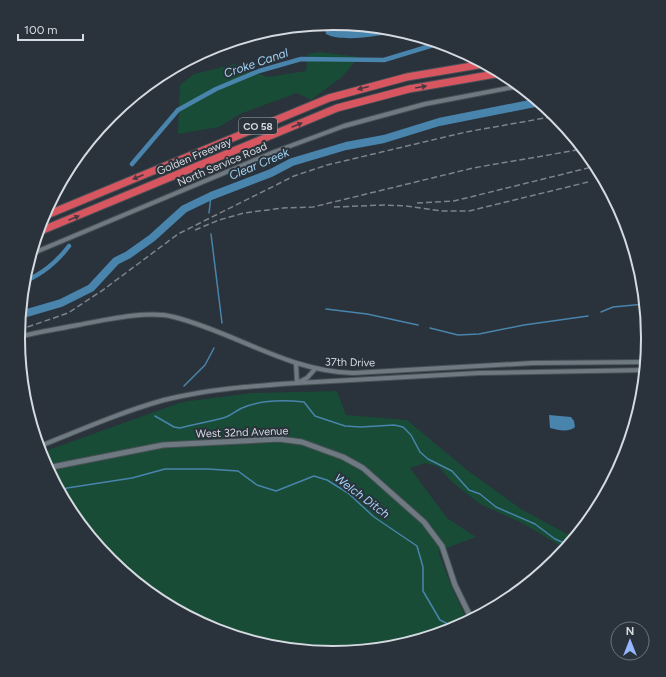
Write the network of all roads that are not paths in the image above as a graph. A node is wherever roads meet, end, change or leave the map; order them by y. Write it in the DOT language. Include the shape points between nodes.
graph roads {
  1 [pos="475,65"];
  2 [pos="492,75"];
  3 [pos="511,87"];
  4 [pos="52,213"];
  5 [pos="45,229"];
  6 [pos="37,251"];
  7 [pos="25,336"];
  8 [pos="640,362"];
  9 [pos="296,363"];
  10 [pos="315,369"];
  11 [pos="639,370"];
  12 [pos="297,383"];
  13 [pos="44,445"];
  14 [pos="53,467"];
  15 [pos="470,615"];
  1 -- 4 [label="highway, Golden Freeway / CO 58, one-way" via="407,77 329,98"];
  5 -- 2 [label="highway, Golden Freeway / CO 58, one-way" via="337,108 409,89"];
  3 -- 6 [label="street, North Service Road" via="425,104 344,126 274,152"];
  7 -- 9 [label="street, 37th Drive" via="127,318 162,315 184,320"];
  8 -- 10 [label="street, 37th Drive" via="533,363 353,373"];
  9 -- 10 [label="street, 37th Drive"];
  9 -- 12 [label="street"];
  10 -- 12 [label="street" via="307,378"];
  11 -- 12 [label="street" via="479,373"];
  12 -- 13 [label="street" via="237,387 165,400"];
  14 -- 15 [label="street, West 32nd Avenue" via="163,445 279,439 302,442 343,457 363,468 424,522 442,546 454,582"];
}
